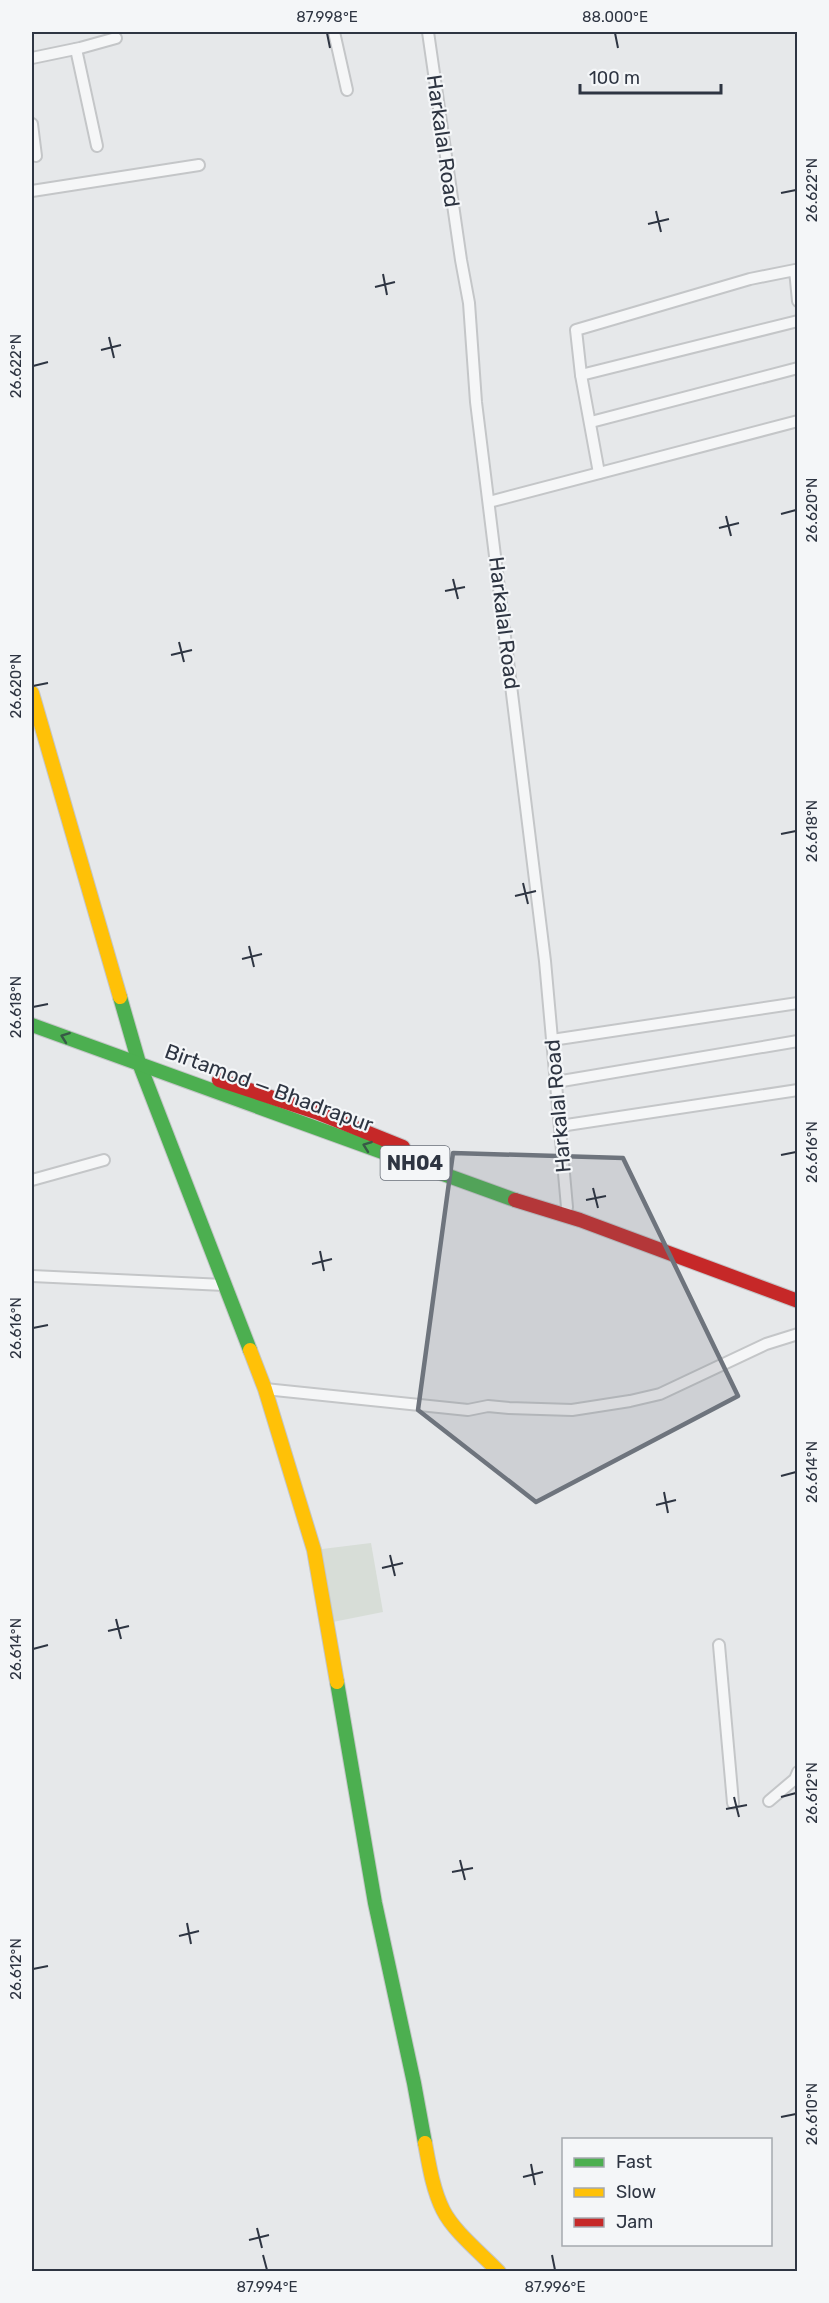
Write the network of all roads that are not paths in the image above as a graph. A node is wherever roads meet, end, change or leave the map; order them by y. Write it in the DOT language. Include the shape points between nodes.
graph roads {
  1 [pos="334,32"];
  2 [pos="428,32"];
  3 [pos="116,38"];
  4 [pos="76,49"];
  5 [pos="32,58"];
  6 [pos="347,90"];
  7 [pos="32,124"];
  8 [pos="96,146"];
  9 [pos="36,156"];
  10 [pos="199,165"];
  11 [pos="32,191"];
  12 [pos="798,301"];
  13 [pos="798,321"];
  14 [pos="798,368"];
  15 [pos="581,375"];
  16 [pos="798,420"];
  17 [pos="591,422"];
  18 [pos="599,473"];
  19 [pos="489,502"];
  20 [pos="32,693"];
  21 [pos="798,1002"];
  22 [pos="32,1013"];
  23 [pos="32,1025"];
  24 [pos="552,1040"];
  25 [pos="798,1041"];
  26 [pos="138,1057"];
  27 [pos="556,1082"];
  28 [pos="798,1090"];
  29 [pos="560,1126"];
  30 [pos="104,1160"];
  31 [pos="32,1180"];
  32 [pos="566,1211"];
  33 [pos="32,1276"];
  34 [pos="224,1285"];
  35 [pos="798,1289"];
  36 [pos="798,1301"];
  37 [pos="798,1334"];
  38 [pos="265,1389"];
  39 [pos="718,1645"];
  40 [pos="798,1772"];
  41 [pos="768,1801"];
  42 [pos="733,1803"];
  43 [pos="499,2271"];
  1 -- 6 [label="street"];
  2 -- 19 [label="street, Harkalal Road" via="469,303"];
  3 -- 4 [label="street"];
  4 -- 5 [label="street"];
  4 -- 8 [label="street"];
  7 -- 9 [label="street"];
  10 -- 11 [label="street"];
  12 -- 15 [label="street" via="795,270 750,279 576,330"];
  13 -- 15 [label="street"];
  14 -- 17 [label="street"];
  15 -- 17 [label="street"];
  16 -- 18 [label="street"];
  17 -- 18 [label="street"];
  18 -- 19 [label="street"];
  19 -- 24 [label="street, Harkalal Road" via="536,873"];
  20 -- 26 [label="street"];
  21 -- 24 [label="street"];
  22 -- 26 [label="street, Birtamod — Bhadrapur / NH04"];
  26 -- 23 [label="street, Birtamod — Bhadrapur / NH04, one-way"];
  24 -- 27 [label="street, Harkalal Road"];
  25 -- 27 [label="street"];
  26 -- 32 [label="street, Birtamod — Bhadrapur / NH04" via="316,1112 414,1157"];
  26 -- 34 [label="street"];
  27 -- 29 [label="street, Harkalal Road"];
  28 -- 29 [label="street"];
  29 -- 32 [label="street, Harkalal Road"];
  30 -- 31 [label="street"];
  32 -- 35 [label="street, Birtamod — Bhadrapur / NH04"];
  32 -- 36 [label="street, Birtamod — Bhadrapur / NH04"];
  33 -- 34 [label="street"];
  34 -- 38 [label="street"];
  37 -- 38 [label="street" via="766,1344 660,1394 572,1410 488,1406 468,1410"];
  38 -- 43 [label="street" via="314,1550 374,1894 430,2172 444,2211"];
  39 -- 42 [label="street"];
  40 -- 41 [label="street"];
}
